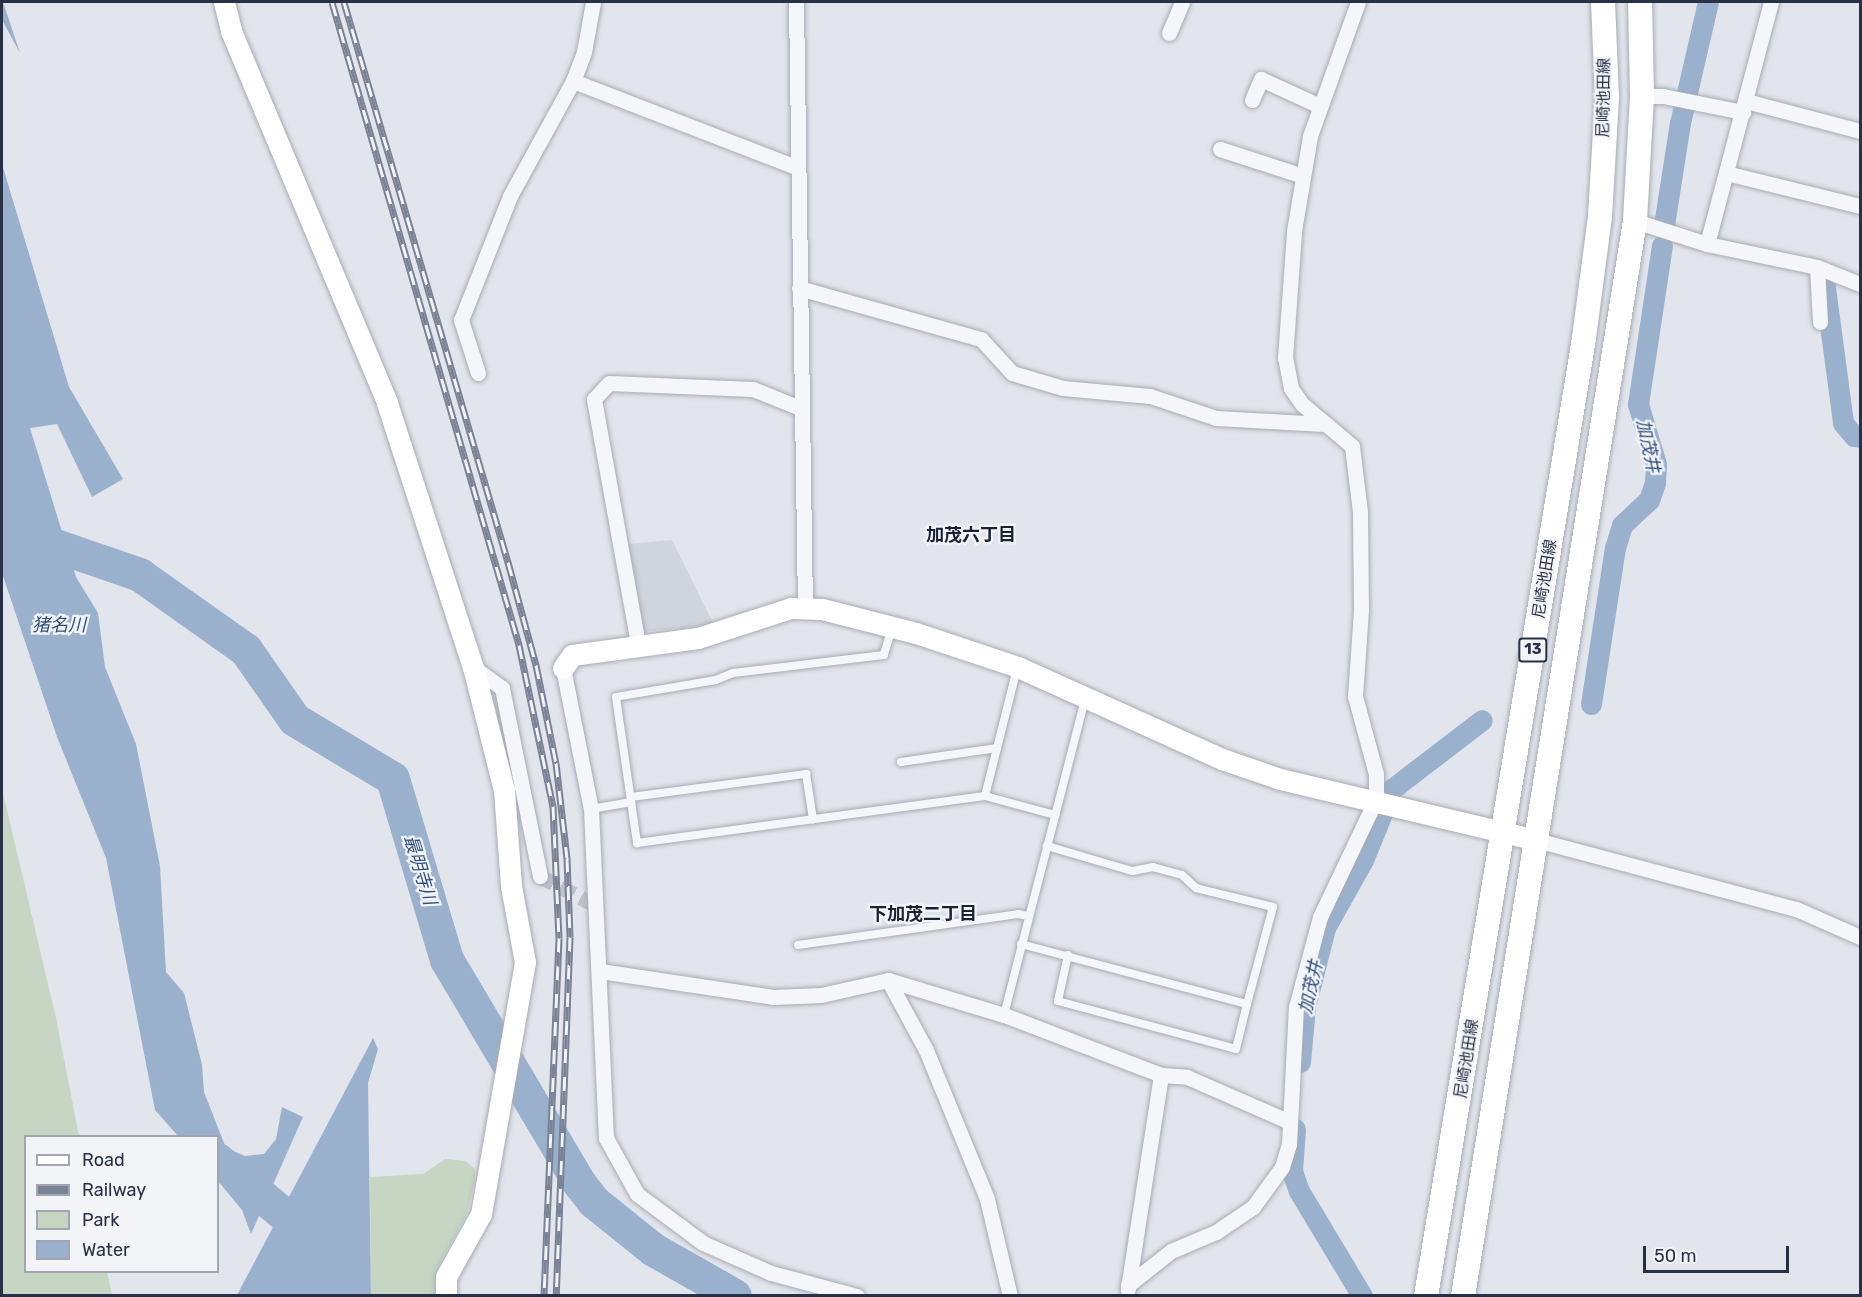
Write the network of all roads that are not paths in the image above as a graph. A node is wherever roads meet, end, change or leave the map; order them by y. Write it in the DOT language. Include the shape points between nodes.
graph roads {
  1 [pos="224,2"];
  2 [pos="593,2"];
  3 [pos="796,2"];
  4 [pos="1182,2"];
  5 [pos="1358,2"];
  6 [pos="1603,2"];
  7 [pos="1640,2"];
  8 [pos="1771,2"];
  9 [pos="1169,33"];
  10 [pos="573,81"];
  11 [pos="1642,96"];
  12 [pos="1252,100"];
  13 [pos="1320,106"];
  14 [pos="1744,106"];
  15 [pos="1860,131"];
  16 [pos="1220,149"];
  17 [pos="798,168"];
  18 [pos="1726,173"];
  19 [pos="1303,176"];
  20 [pos="1860,206"];
  21 [pos="1635,221"];
  22 [pos="1707,244"];
  23 [pos="1816,267"];
  24 [pos="1860,284"];
  25 [pos="799,288"];
  26 [pos="1820,322"];
  27 [pos="478,373"];
  28 [pos="800,408"];
  29 [pos="1324,424"];
  30 [pos="805,607"];
  31 [pos="893,627"];
  32 [pos="638,644"];
  33 [pos="472,667"];
  34 [pos="563,668"];
  35 [pos="1018,668"];
  36 [pos="1086,698"];
  37 [pos="997,748"];
  38 [pos="901,762"];
  39 [pos="985,796"];
  40 [pos="631,799"];
  41 [pos="1376,799"];
  42 [pos="591,809"];
  43 [pos="1055,815"];
  44 [pos="813,819"];
  45 [pos="1503,834"];
  46 [pos="1536,840"];
  47 [pos="1047,846"];
  48 [pos="540,876"];
  49 [pos="1028,916"];
  50 [pos="1860,937"];
  51 [pos="1021,944"];
  52 [pos="798,945"];
  53 [pos="1068,955"];
  54 [pos="600,971"];
  55 [pos="888,980"];
  56 [pos="1247,1004"];
  57 [pos="1004,1015"];
  58 [pos="1161,1075"];
  59 [pos="1290,1122"];
  60 [pos="1128,1290"];
  61 [pos="446,1296"];
  62 [pos="857,1296"];
  63 [pos="1010,1296"];
  64 [pos="1426,1296"];
  65 [pos="1463,1296"];
  1 -- 33 [label="street" via="231,31 387,403"];
  2 -- 10 [label="street" via="584,52"];
  3 -- 17 [label="street"];
  4 -- 9 [label="street"];
  5 -- 13 [label="street"];
  6 -- 45 [label="main road, 尼崎池田線 / 13" via="1607,98 1599,216 1584,338"];
  7 -- 11 [label="main road, 尼崎池田線 / 13"];
  8 -- 14 [label="street"];
  10 -- 17 [label="street"];
  10 -- 27 [label="street" via="510,196 461,320"];
  11 -- 14 [label="street"];
  11 -- 21 [label="main road, 尼崎池田線 / 13"];
  12 -- 13 [label="street" via="1261,79"];
  13 -- 19 [label="street"];
  14 -- 15 [label="street"];
  14 -- 18 [label="street"];
  16 -- 19 [label="street"];
  17 -- 25 [label="street"];
  18 -- 20 [label="street"];
  18 -- 22 [label="street"];
  19 -- 29 [label="street" via="1291,259 1286,373 1302,404"];
  21 -- 22 [label="street"];
  21 -- 46 [label="main road, 尼崎池田線 / 13"];
  22 -- 23 [label="street"];
  23 -- 24 [label="street"];
  23 -- 26 [label="street"];
  25 -- 28 [label="street"];
  25 -- 29 [label="street" via="981,339 990,345 1006,369 1042,383 1101,394 1150,396 1216,418"];
  28 -- 30 [label="street"];
  28 -- 32 [label="street" via="753,389 620,383 609,383 594,399"];
  29 -- 41 [label="street" via="1352,446 1360,512 1355,696 1376,774"];
  30 -- 31 [label="street"];
  30 -- 32 [label="street" via="698,638"];
  31 -- 35 [label="street"];
  31 -- 40 [label="lane" via="884,655 732,673 716,680 616,697"];
  32 -- 34 [label="street" via="572,655"];
  33 -- 48 [label="street" via="502,688"];
  33 -- 61 [label="street" via="504,790 512,886 525,962 481,1214 446,1277"];
  34 -- 42 [label="street"];
  35 -- 36 [label="street"];
  35 -- 37 [label="lane"];
  36 -- 41 [label="street" via="1222,759 1280,779"];
  36 -- 43 [label="lane"];
  37 -- 38 [label="lane"];
  37 -- 39 [label="lane"];
  39 -- 43 [label="lane"];
  39 -- 44 [label="lane"];
  40 -- 42 [label="lane"];
  40 -- 44 [label="lane" via="637,843"];
  40 -- 44 [label="lane" via="806,774"];
  41 -- 45 [label="street"];
  41 -- 59 [label="street" via="1320,917 1296,1007"];
  42 -- 54 [label="street"];
  43 -- 47 [label="lane"];
  45 -- 46 [label="street"];
  45 -- 64 [label="main road, 尼崎池田線 / 13"];
  46 -- 50 [label="street" via="1796,909"];
  46 -- 65 [label="main road, 尼崎池田線 / 13"];
  47 -- 49 [label="lane"];
  47 -- 56 [label="lane" via="1132,871 1153,867 1172,872 1182,875 1196,888 1274,907"];
  49 -- 51 [label="lane"];
  49 -- 52 [label="lane" via="1018,914"];
  51 -- 53 [label="lane"];
  51 -- 57 [label="lane"];
  53 -- 56 [label="lane"];
  53 -- 56 [label="lane" via="1058,1001 1236,1049"];
  54 -- 55 [label="street" via="774,996 821,995"];
  54 -- 62 [label="street" via="606,1138 637,1194 703,1243 771,1273"];
  55 -- 57 [label="street"];
  55 -- 63 [label="street" via="926,1050 983,1188"];
  57 -- 58 [label="street"];
  58 -- 59 [label="street" via="1187,1077"];
  58 -- 60 [label="street"];
  59 -- 60 [label="street" via="1282,1167 1252,1207 1216,1232 1172,1251"];
}
